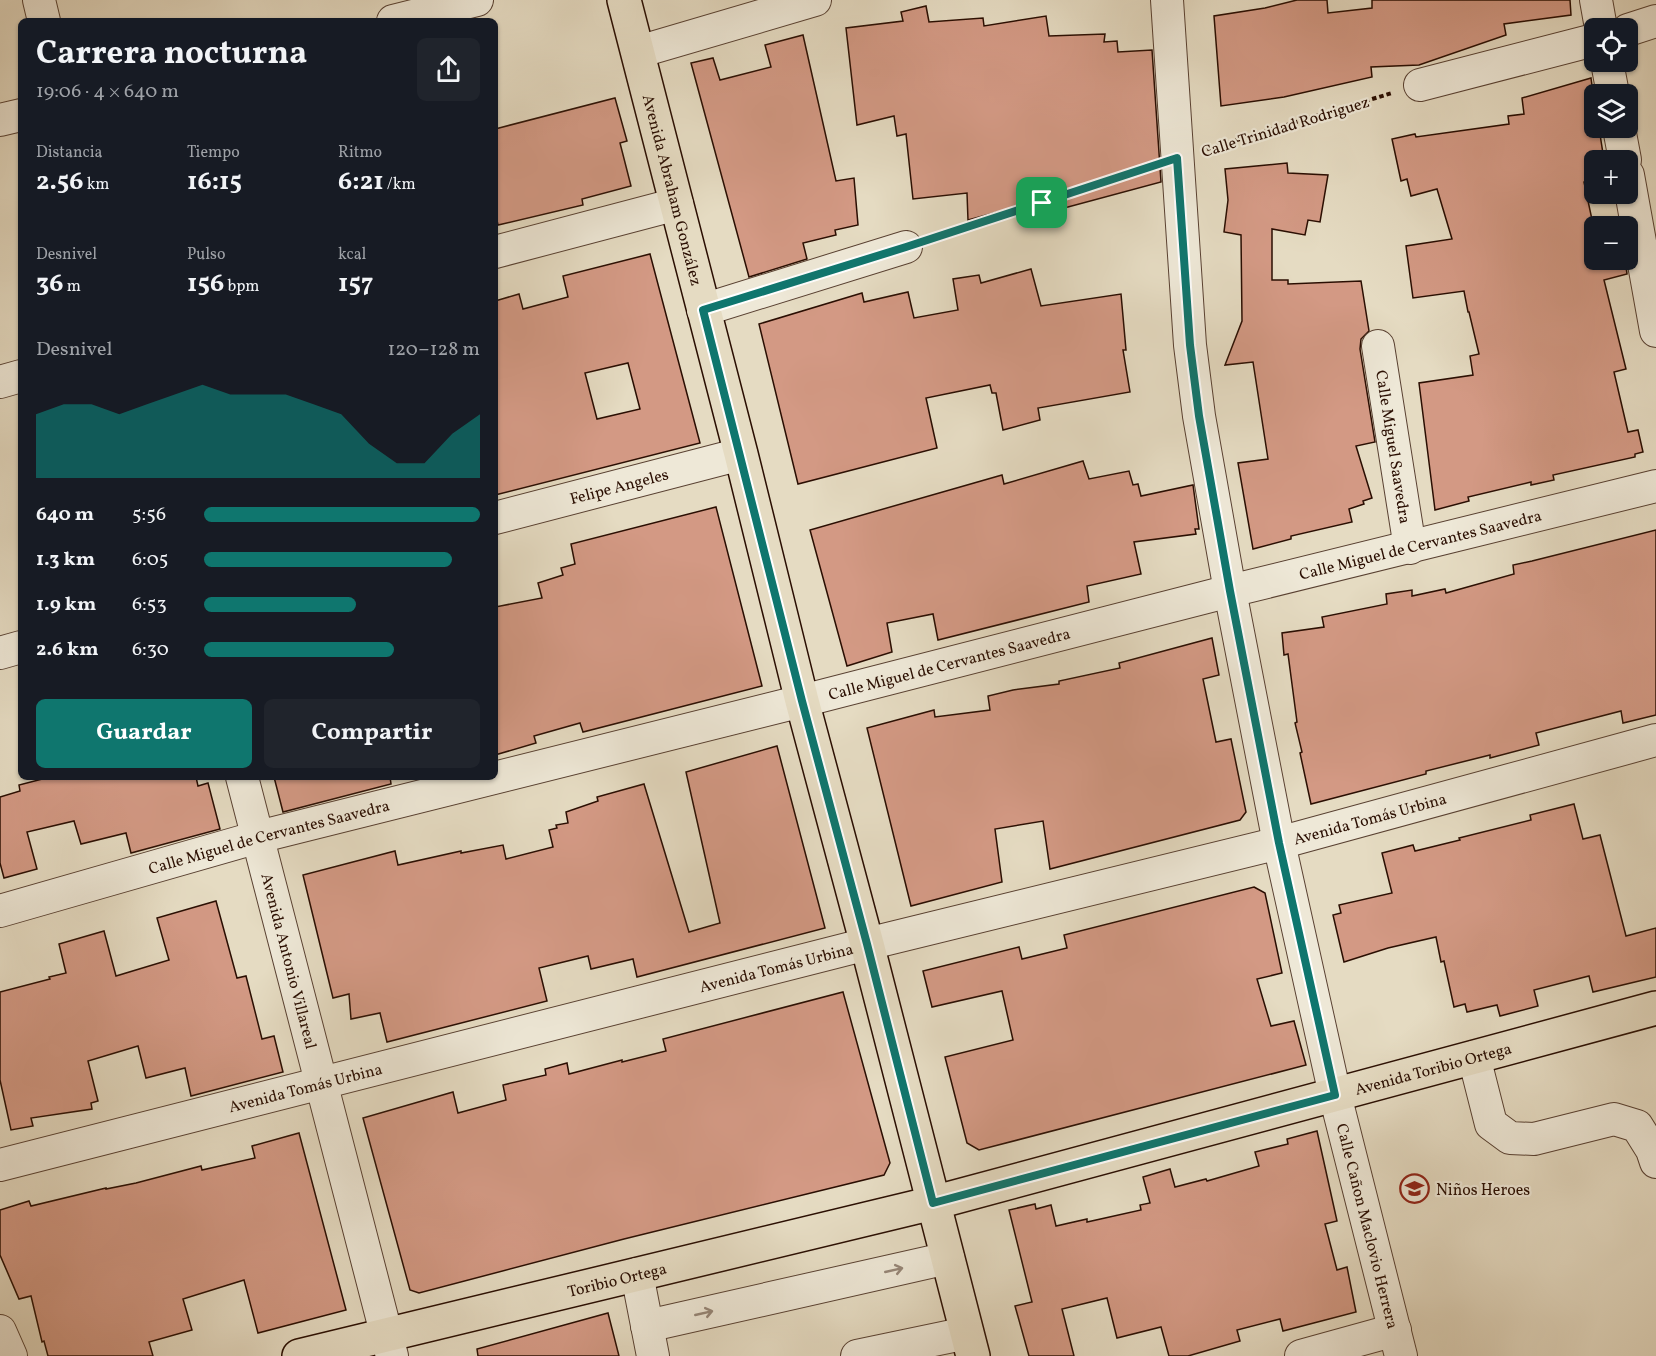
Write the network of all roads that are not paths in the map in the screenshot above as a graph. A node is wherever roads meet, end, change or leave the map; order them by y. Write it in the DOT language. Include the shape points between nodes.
graph roads {
  1 [pos="39,0"];
  2 [pos="477,0"];
  3 [pos="624,0"];
  4 [pos="815,0"];
  5 [pos="1167,0"];
  6 [pos="1596,0"];
  7 [pos="43,18"];
  8 [pos="405,18"];
  9 [pos="1599,18"];
  10 [pos="1656,21"];
  11 [pos="1638,27"];
  12 [pos="1584,43"];
  13 [pos="638,52"];
  14 [pos="1420,85"];
  15 [pos="18,116"];
  16 [pos="0,120"];
  17 [pos="677,204"];
  18 [pos="1633,204"];
  19 [pos="906,247"];
  20 [pos="498,251"];
  21 [pos="703,310"];
  22 [pos="1656,331"];
  23 [pos="1378,346"];
  24 [pos="18,377"];
  25 [pos="0,382"];
  26 [pos="741,454"];
  27 [pos="1656,486"];
  28 [pos="498,517"];
  29 [pos="1410,548"];
  30 [pos="1230,591"];
  31 [pos="18,648"];
  32 [pos="0,653"];
  33 [pos="802,701"];
  34 [pos="1656,740"];
  35 [pos="498,777"];
  36 [pos="243,780"];
  37 [pos="486,780"];
  38 [pos="258,837"];
  39 [pos="1279,843"];
  40 [pos="0,911"];
  41 [pos="867,944"];
  42 [pos="1656,1008"];
  43 [pos="1474,1057"];
  44 [pos="322,1083"];
  45 [pos="1335,1095"];
  46 [pos="1656,1162"];
  47 [pos="0,1165"];
  48 [pos="933,1203"];
  49 [pos="948,1258"];
  50 [pos="637,1274"];
  51 [pos="0,1331"];
  52 [pos="650,1341"];
  53 [pos="1398,1343"];
  54 [pos="970,1344"];
  55 [pos="390,1345"];
  56 [pos="11,1356"];
  57 [pos="299,1356"];
  58 [pos="857,1356"];
  59 [pos="1301,1356"];
  1 -- 7 [label="street"];
  2 -- 8 [label="street"];
  3 -- 13 [label="main road, Avenida Abraham González"];
  4 -- 13 [label="street"];
  5 -- 30 [label="street, Calle Cañon Maclovio Herrera" via="1190,345"];
  6 -- 9 [label="street"];
  10 -- 11 [label="street"];
  12 -- 14 [label="street"];
  13 -- 17 [label="main road, Avenida Abraham González"];
  15 -- 16 [label="street"];
  17 -- 20 [label="street"];
  17 -- 21 [label="main road, Avenida Abraham González"];
  18 -- 22 [label="street"];
  19 -- 21 [label="street"];
  21 -- 26 [label="main road, Avenida Abraham González"];
  23 -- 29 [label="street, Calle Miguel Saavedra"];
  24 -- 25 [label="street"];
  26 -- 28 [label="street, Felipe Angeles"];
  26 -- 33 [label="main road, Avenida Abraham González"];
  27 -- 29 [label="street, Calle Miguel de Cervantes Saavedra"];
  29 -- 30 [label="street, Calle Miguel de Cervantes Saavedra"];
  30 -- 33 [label="street, Calle Miguel de Cervantes Saavedra"];
  30 -- 39 [label="street, Calle Cañon Maclovio Herrera"];
  31 -- 32 [label="street"];
  33 -- 35 [label="street, Calle Miguel de Cervantes Saavedra"];
  33 -- 41 [label="main road, Avenida Abraham González"];
  34 -- 39 [label="street, Avenida Tomás Urbina"];
  36 -- 38 [label="street, Avenida Antonio Villareal"];
  37 -- 38 [label="street, Calle Miguel de Cervantes Saavedra"];
  38 -- 40 [label="street, Calle Miguel de Cervantes Saavedra"];
  38 -- 44 [label="street, Avenida Antonio Villareal"];
  39 -- 41 [label="street, Avenida Tomás Urbina"];
  39 -- 45 [label="street, Calle Cañon Maclovio Herrera"];
  41 -- 44 [label="street, Avenida Tomás Urbina"];
  41 -- 48 [label="main road, Avenida Abraham González"];
  42 -- 43 [label="main road, Avenida Toribio Ortega"];
  43 -- 45 [label="main road, Avenida Toribio Ortega"];
  43 -- 46 [label="street" via="1491,1124 1510,1138 1534,1139 1614,1119 1636,1126"];
  44 -- 47 [label="street, Avenida Tomás Urbina"];
  44 -- 55 [label="street, Avenida Antonio Villareal"];
  45 -- 48 [label="main road, Avenida Toribio Ortega"];
  45 -- 53 [label="street, Calle Cañon Maclovio Herrera"];
  48 -- 49 [label="main road, Avenida Abraham González"];
  48 -- 50 [label="main road, Toribio Ortega"];
  52 -- 49 [label="street, one-way"];
  49 -- 54 [label="main road, Avenida Abraham González"];
  50 -- 52 [label="street"];
  50 -- 55 [label="main road, Toribio Ortega"];
  51 -- 56 [label="street"];
  53 -- 59 [label="street"];
  54 -- 58 [label="street"];
  55 -- 57 [label="main road, Toribio Ortega"];
}
